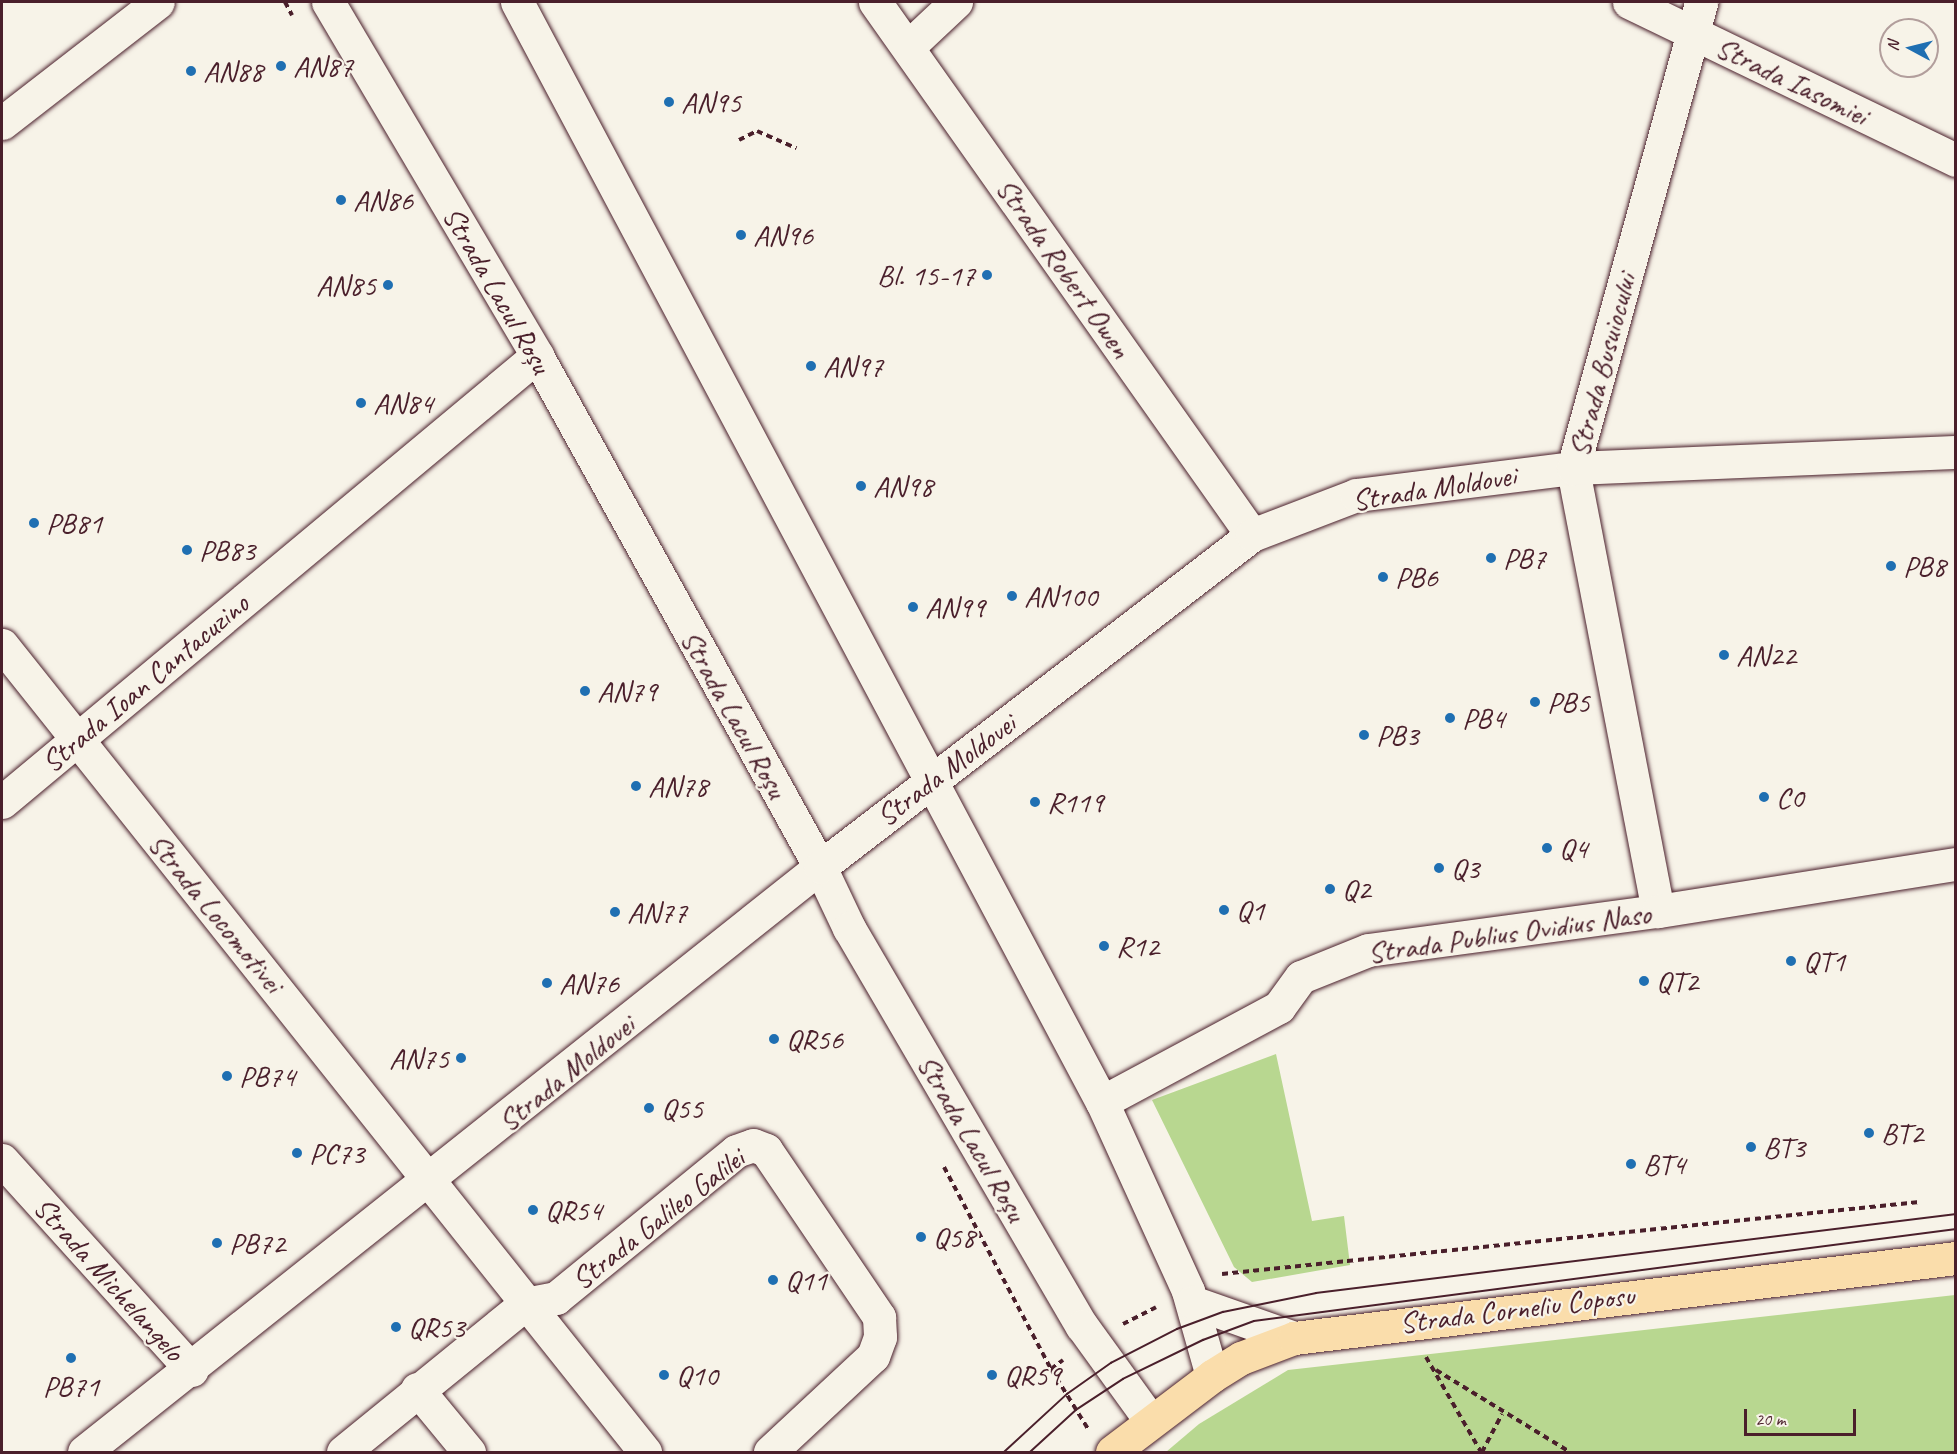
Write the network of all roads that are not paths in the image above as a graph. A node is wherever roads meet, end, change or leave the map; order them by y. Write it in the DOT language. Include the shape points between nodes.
graph roads {
  1 [pos="158,2"];
  2 [pos="328,2"];
  3 [pos="517,2"];
  4 [pos="875,2"];
  5 [pos="956,2"];
  6 [pos="1629,2"];
  7 [pos="1701,2"];
  8 [pos="1692,33"];
  9 [pos="908,47"];
  10 [pos="6,113"];
  11 [pos="1956,160"];
  12 [pos="537,356"];
  13 [pos="1956,452"];
  14 [pos="1573,468"];
  15 [pos="1252,535"];
  16 [pos="2,645"];
  17 [pos="77,740"];
  18 [pos="933,781"];
  19 [pos="2,802"];
  20 [pos="1956,864"];
  21 [pos="820,867"];
  22 [pos="1658,911"];
  23 [pos="1102,1102"];
  24 [pos="2,1160"];
  25 [pos="430,1181"];
  26 [pos="1956,1258"];
  27 [pos="1190,1296"];
  28 [pos="525,1304"];
  29 [pos="1294,1338"];
  30 [pos="192,1370"];
  31 [pos="1212,1376"];
  32 [pos="417,1389"];
  33 [pos="1150,1420"];
  34 [pos="1102,1444"];
  35 [pos="84,1452"];
  36 [pos="343,1452"];
  37 [pos="470,1452"];
  38 [pos="645,1452"];
  39 [pos="771,1452"];
  1 -- 10 [label="street"];
  2 -- 12 [label="street, Strada Lacul Roșu"];
  3 -- 18 [label="street"];
  4 -- 9 [label="street, Strada Robert Owen"];
  5 -- 9 [label="street"];
  6 -- 8 [label="street, Strada Iasomiei"];
  7 -- 8 [label="street, Strada Busuiocului"];
  8 -- 11 [label="street, Strada Iasomiei"];
  8 -- 14 [label="street, Strada Busuiocului"];
  9 -- 15 [label="street, Strada Robert Owen"];
  12 -- 17 [label="street, Strada Ioan Cantacuzino"];
  12 -- 21 [label="street, Strada Lacul Roșu"];
  13 -- 14 [label="street, Strada Moldovei"];
  14 -- 15 [label="street, Strada Moldovei" via="1356,495"];
  14 -- 22 [label="street, Strada Busuiocului"];
  15 -- 18 [label="street, Strada Moldovei"];
  16 -- 17 [label="street, Strada Locomotivei"];
  17 -- 19 [label="street, Strada Ioan Cantacuzino"];
  17 -- 25 [label="street, Strada Locomotivei"];
  18 -- 21 [label="street, Strada Moldovei"];
  18 -- 23 [label="street"];
  20 -- 22 [label="street, Strada Publius Ovidius Naso"];
  21 -- 25 [label="street, Strada Moldovei"];
  21 -- 33 [label="street, Strada Lacul Roșu" via="849,928 1093,1339"];
  22 -- 23 [label="street, Strada Publius Ovidius Naso" via="1368,950 1301,976 1279,1007"];
  23 -- 27 [label="street"];
  24 -- 30 [label="street, Strada Michelangelo"];
  25 -- 28 [label="street"];
  25 -- 30 [label="street, Strada Moldovei"];
  26 -- 29 [label="main road, Strada Corneliu Coposu"];
  27 -- 29 [label="street"];
  27 -- 31 [label="street"];
  28 -- 32 [label="street, Strada Galileo Galilei"];
  28 -- 38 [label="street"];
  28 -- 39 [label="street, Strada Galileo Galilei" via="556,1298 736,1151 753,1145 766,1150 879,1317 880,1337 873,1356"];
  29 -- 31 [label="main road, Strada Corneliu Coposu" via="1250,1354"];
  30 -- 35 [label="street, Strada Moldovei"];
  31 -- 33 [label="main road, Strada Corneliu Coposu"];
  32 -- 36 [label="street, Strada Galileo Galilei"];
  32 -- 37 [label="street"];
  33 -- 34 [label="main road, Strada Corneliu Coposu"];
}
